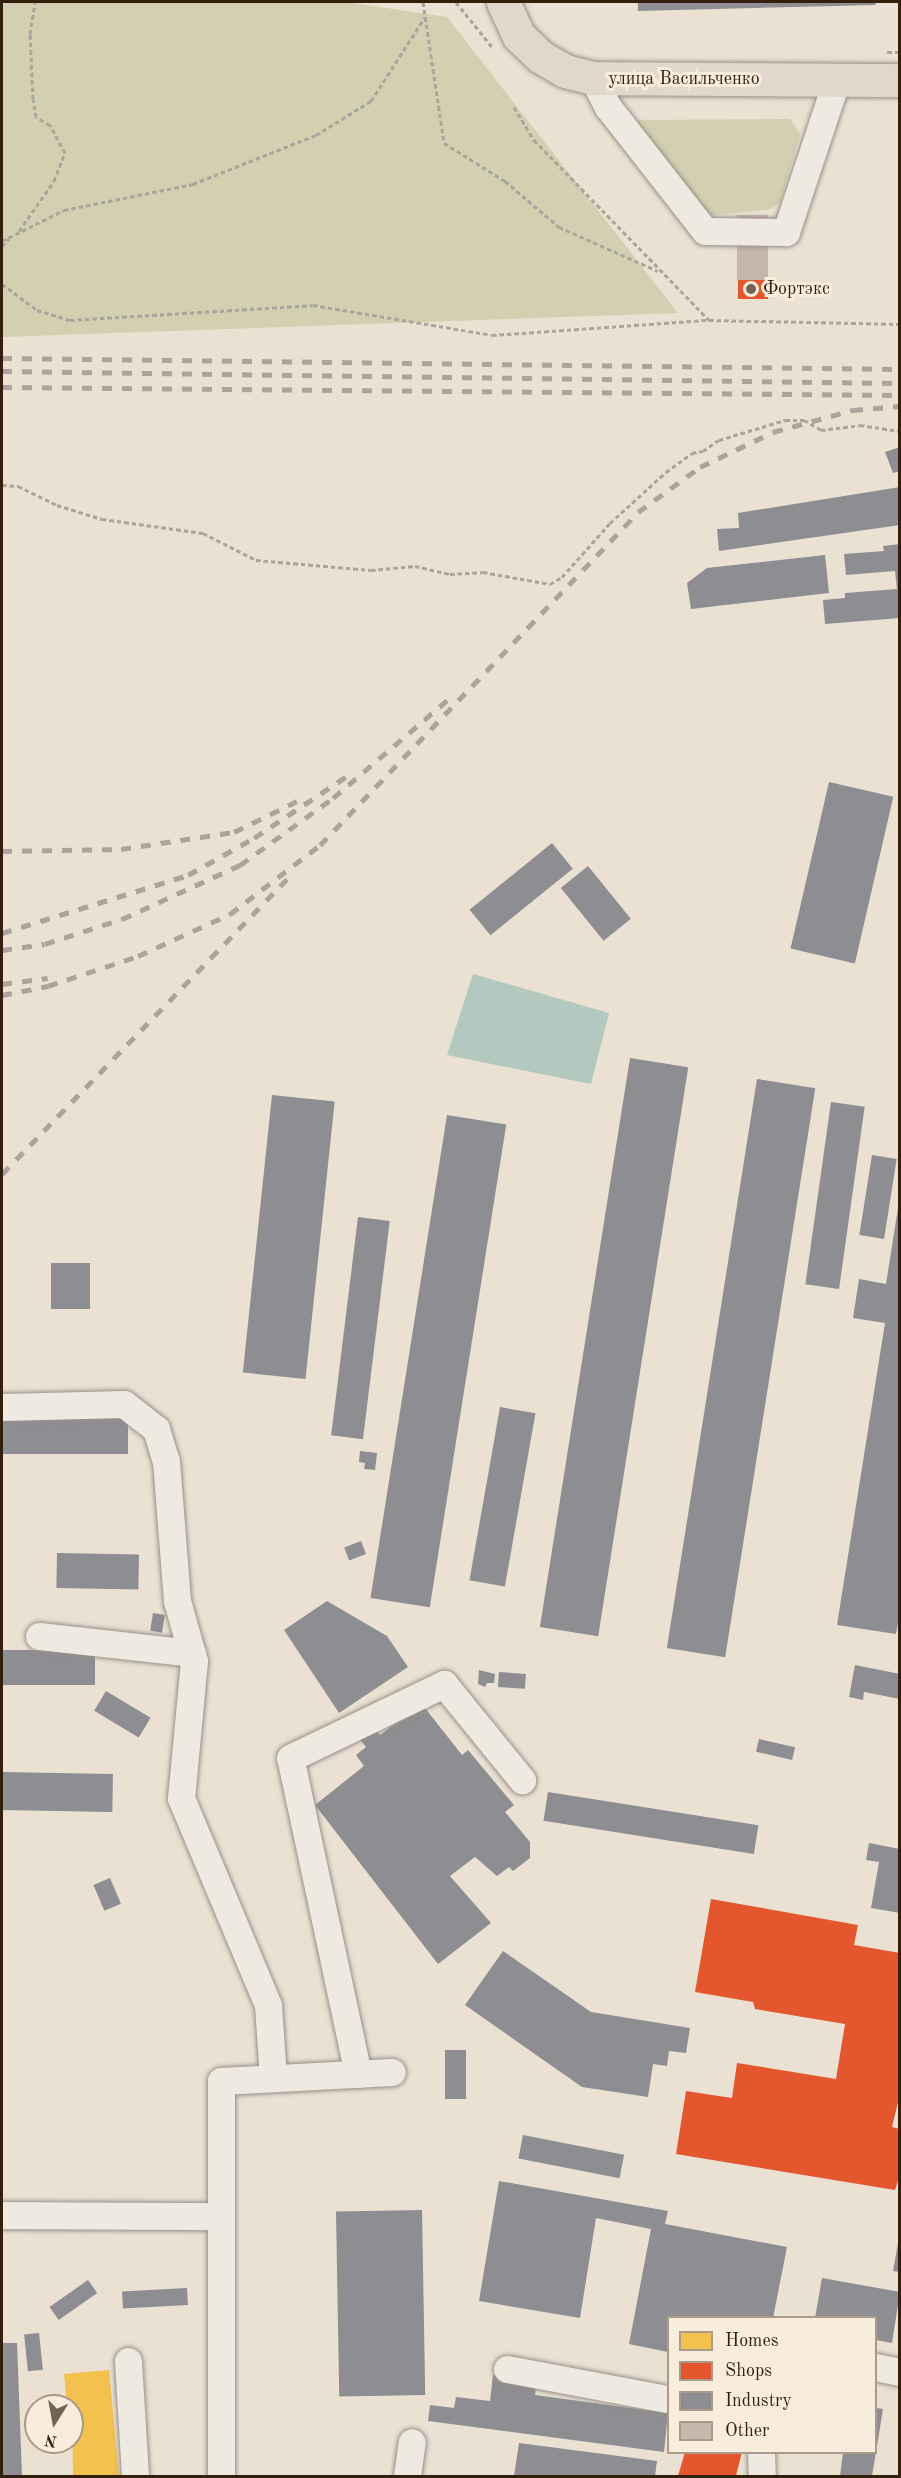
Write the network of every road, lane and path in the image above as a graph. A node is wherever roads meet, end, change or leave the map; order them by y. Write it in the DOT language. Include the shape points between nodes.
graph roads {
  1 [pos="35,2"];
  2 [pos="423,2"];
  3 [pos="456,2"];
  4 [pos="503,2"];
  5 [pos="425,17"];
  6 [pos="493,48"];
  7 [pos="877,52"];
  8 [pos="900,52"];
  9 [pos="593,78"];
  10 [pos="837,80"];
  11 [pos="900,80"];
  12 [pos="514,108"];
  13 [pos="14,234"];
  14 [pos="2,241"];
  15 [pos="2,246"];
  16 [pos="660,272"];
  17 [pos="2,284"];
  18 [pos="709,320"];
  19 [pos="900,324"];
  20 [pos="900,431"];
  21 [pos="2,485"];
  22 [pos="2,1407"];
  23 [pos="39,1636"];
  24 [pos="192,1653"];
  25 [pos="522,1780"];
  26 [pos="392,2072"];
  27 [pos="358,2074"];
  28 [pos="273,2079"];
  29 [pos="2,2215"];
  30 [pos="220,2216"];
  31 [pos="128,2361"];
  32 [pos="877,2367"];
  33 [pos="507,2369"];
  34 [pos="900,2372"];
  35 [pos="667,2399"];
  36 [pos="412,2442"];
  37 [pos="760,2454"];
  38 [pos="135,2476"];
  39 [pos="221,2476"];
  40 [pos="407,2476"];
  41 [pos="762,2476"];
  1 -- 13 [label="path" via="30,34 36,117 50,125 64,153 60,172 36,212"];
  2 -- 5 [label="path"];
  3 -- 6 [label="path"];
  4 -- 9 [label="main road, улица Васильченко" via="519,36 541,57 565,71"];
  5 -- 13 [label="path" via="371,101 316,135 193,184 64,210"];
  5 -- 16 [label="path" via="444,143 505,182 559,227"];
  7 -- 8 [label="path"];
  9 -- 10 [label="main road, улица Васильченко"];
  9 -- 10 [label="lane" via="608,107 705,231 751,232 786,232"];
  10 -- 11 [label="main road, улица Васильченко"];
  12 -- 16 [label="path" via="534,140"];
  13 -- 14 [label="path"];
  13 -- 15 [label="path"];
  16 -- 18 [label="path"];
  17 -- 18 [label="path" via="37,310 70,320 313,305 492,335"];
  18 -- 19 [label="path"];
  20 -- 21 [label="path" via="860,424 821,430 804,420 785,420 719,440 666,472 610,523 562,577 550,584 483,572 450,574 415,566 372,570 256,560 203,533 102,519 57,505 18,486"];
  22 -- 24 [label="lane" via="106,1402 124,1404 150,1421 166,1461 177,1600"];
  23 -- 24 [label="lane"];
  24 -- 28 [label="lane" via="181,1798 268,2005"];
  25 -- 27 [label="lane" via="444,1684 290,1758"];
  26 -- 27 [label="lane"];
  27 -- 28 [label="lane"];
  28 -- 30 [label="lane" via="221,2081"];
  29 -- 30 [label="lane"];
  30 -- 39 [label="lane"];
  31 -- 38 [label="lane"];
  32 -- 34 [label="lane"];
  33 -- 35 [label="lane"];
  36 -- 40 [label="lane"];
  37 -- 41 [label="lane"];
}
